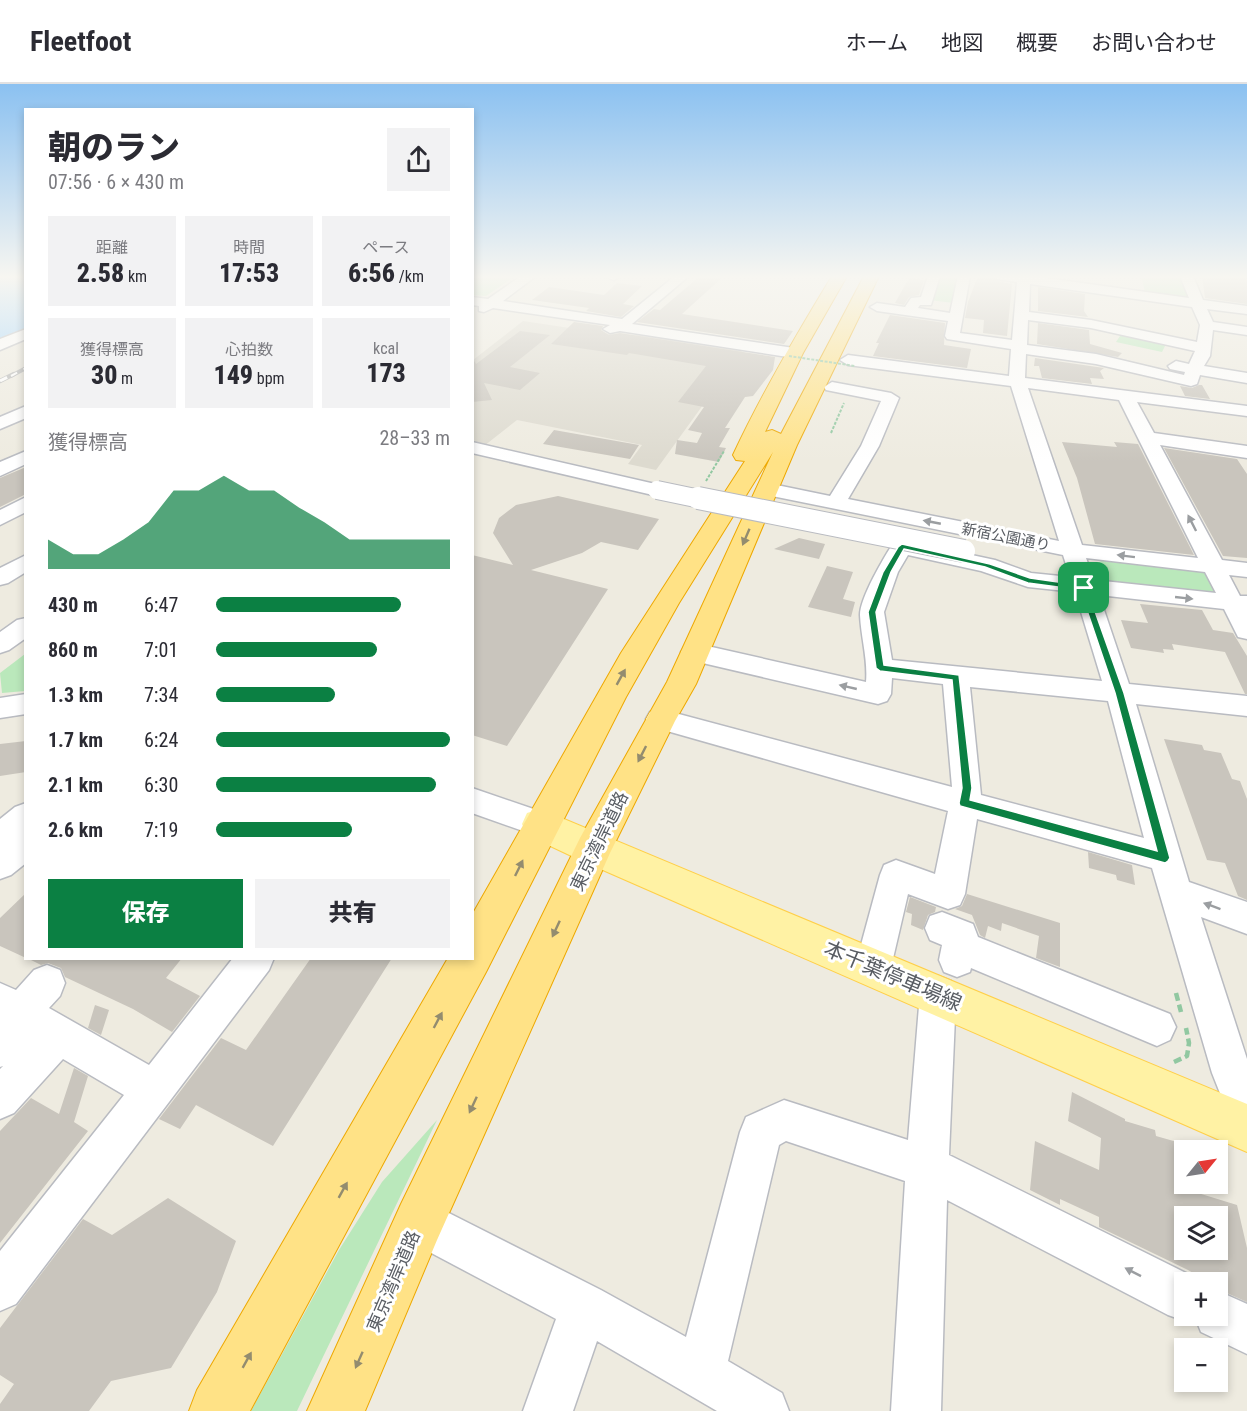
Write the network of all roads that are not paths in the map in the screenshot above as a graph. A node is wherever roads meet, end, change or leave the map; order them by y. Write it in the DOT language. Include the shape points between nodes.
graph roads {
  1 [pos="15,338"];
  2 [pos="689,338"];
  3 [pos="801,338"];
  4 [pos="825,338"];
  5 [pos="850,338"];
  6 [pos="861,338"];
  7 [pos="964,338"];
  8 [pos="1019,338"];
  9 [pos="1092,338"];
  10 [pos="1154,338"];
  11 [pos="1205,338"];
  12 [pos="0,345"];
  13 [pos="1018,347"];
  14 [pos="1094,352"];
  15 [pos="1202,352"];
  16 [pos="791,354"];
  17 [pos="1236,360"];
  18 [pos="851,363"];
  19 [pos="1193,370"];
  20 [pos="1167,376"];
  21 [pos="1247,378"];
  22 [pos="1019,383"];
  23 [pos="840,391"];
  24 [pos="1126,397"];
  25 [pos="1181,403"];
  26 [pos="1247,411"];
  27 [pos="24,413"];
  28 [pos="11,423"];
  29 [pos="1148,438"];
  30 [pos="474,447"];
  31 [pos="1247,452"];
  32 [pos="24,457"];
  33 [pos="780,463"];
  34 [pos="0,470"];
  35 [pos="767,489"];
  36 [pos="836,502"];
  37 [pos="24,504"];
  38 [pos="0,519"];
  39 [pos="697,551"];
  40 [pos="24,563"];
  41 [pos="1078,569"];
  42 [pos="0,578"];
  43 [pos="1233,585"];
  44 [pos="15,626"];
  45 [pos="1247,631"];
  46 [pos="0,644"];
  47 [pos="694,652"];
  48 [pos="880,668"];
  49 [pos="956,677"];
  50 [pos="1119,693"];
  51 [pos="24,704"];
  52 [pos="1247,706"];
  53 [pos="0,708"];
  54 [pos="660,718"];
  55 [pos="474,801"];
  56 [pos="964,803"];
  57 [pos="24,818"];
  58 [pos="540,824"];
  59 [pos="0,838"];
  60 [pos="24,845"];
  61 [pos="593,849"];
  62 [pos="1165,858"];
  63 [pos="0,865"];
  64 [pos="1176,893"];
  65 [pos="1247,918"];
  66 [pos="474,953"];
  67 [pos="949,959"];
  68 [pos="254,960"];
  69 [pos="470,960"];
  70 [pos="873,967"];
  71 [pos="47,984"];
  72 [pos="1157,1028"];
  73 [pos="9,1034"];
  74 [pos="154,1090"];
  75 [pos="0,1100"];
  76 [pos="1247,1112"];
  77 [pos="1247,1128"];
  78 [pos="927,1167"];
  79 [pos="419,1222"];
  80 [pos="0,1288"];
  81 [pos="1174,1292"];
  82 [pos="584,1307"];
  83 [pos="1228,1320"];
  84 [pos="1247,1330"];
  85 [pos="701,1372"];
  86 [pos="219,1411"];
  87 [pos="336,1411"];
  88 [pos="548,1411"];
  89 [pos="764,1411"];
  90 [pos="916,1411"];
  1 -- 12 [label="street"];
  2 -- 16 [label="street"];
  3 -- 16 [label="highway"];
  4 -- 39 [label="highway" via="776,429 719,523"];
  5 -- 33 [label="highway, 東京湾岸道路" via="786,445"];
  6 -- 18 [label="highway"];
  7 -- 13 [label="street"];
  8 -- 13 [label="street"];
  9 -- 14 [label="street"];
  10 -- 15 [label="street"];
  11 -- 15 [label="street"];
  13 -- 14 [label="street"];
  13 -- 22 [label="street"];
  14 -- 19 [label="street"];
  14 -- 20 [label="street"];
  15 -- 17 [label="street"];
  15 -- 19 [label="street"];
  16 -- 39 [label="highway" via="751,442 708,520"];
  18 -- 22 [label="street"];
  18 -- 23 [label="highway"];
  19 -- 20 [label="street" via="1191,381"];
  19 -- 21 [label="street"];
  20 -- 25 [label="street"];
  22 -- 24 [label="street"];
  22 -- 41 [label="street"];
  23 -- 33 [label="highway"];
  23 -- 36 [label="street" via="891,398 870,446"];
  24 -- 25 [label="street"];
  24 -- 29 [label="street"];
  25 -- 26 [label="street"];
  27 -- 28 [label="street"];
  29 -- 31 [label="street"];
  43 -- 29 [label="street, one-way"];
  30 -- 41 [label="street, bridge" via="657,490 964,551"];
  32 -- 34 [label="street"];
  33 -- 35 [label="highway, 東京湾岸道路"];
  35 -- 36 [label="street, 新宿公園通り"];
  35 -- 47 [label="highway, 東京湾岸道路, one-way"];
  41 -- 36 [label="street, 新宿公園通り, one-way"];
  37 -- 38 [label="street"];
  58 -- 39 [label="highway, one-way"];
  40 -- 42 [label="street"];
  41 -- 43 [label="street, 新宿公園通り"];
  43 -- 41 [label="street, 新宿公園通り, one-way"];
  41 -- 48 [label="street" via="1028,580 987,566 902,547 887,572 872,612"];
  41 -- 50 [label="street"];
  43 -- 45 [label="street"];
  44 -- 46 [label="street"];
  48 -- 47 [label="street, one-way" via="878,694"];
  47 -- 54 [label="highway, 東京湾岸道路" via="681,684"];
  48 -- 49 [label="street"];
  49 -- 50 [label="street"];
  49 -- 56 [label="street" via="967,788"];
  50 -- 52 [label="street"];
  50 -- 62 [label="street"];
  51 -- 53 [label="street"];
  54 -- 56 [label="street"];
  54 -- 61 [label="highway, 東京湾岸道路, one-way"];
  55 -- 58 [label="street"];
  56 -- 62 [label="street"];
  56 -- 70 [label="street" via="948,894 896,875"];
  57 -- 59 [label="street"];
  58 -- 61 [label="main road, 本千葉停車場線"];
  66 -- 58 [label="highway, one-way"];
  60 -- 63 [label="street"];
  61 -- 70 [label="main road, 本千葉停車場線"];
  61 -- 79 [label="highway, 東京湾岸道路, one-way"];
  62 -- 64 [label="street"];
  65 -- 64 [label="street, one-way"];
  64 -- 76 [label="street"];
  67 -- 70 [label="main road, 本千葉停車場線"];
  67 -- 72 [label="street"];
  67 -- 77 [label="main road, 本千葉停車場線"];
  67 -- 78 [label="street"];
  68 -- 74 [label="street"];
  86 -- 69 [label="highway, one-way"];
  71 -- 73 [label="street"];
  73 -- 74 [label="street" via="58,1035"];
  73 -- 75 [label="street"];
  74 -- 80 [label="street"];
  81 -- 78 [label="street, one-way"];
  78 -- 85 [label="street" via="784,1120 761,1132"];
  78 -- 90 [label="street"];
  79 -- 82 [label="street"];
  79 -- 87 [label="highway, 東京湾岸道路, one-way"];
  82 -- 85 [label="street"];
  82 -- 88 [label="street"];
  83 -- 84 [label="street"];
  85 -- 89 [label="street"];
}
